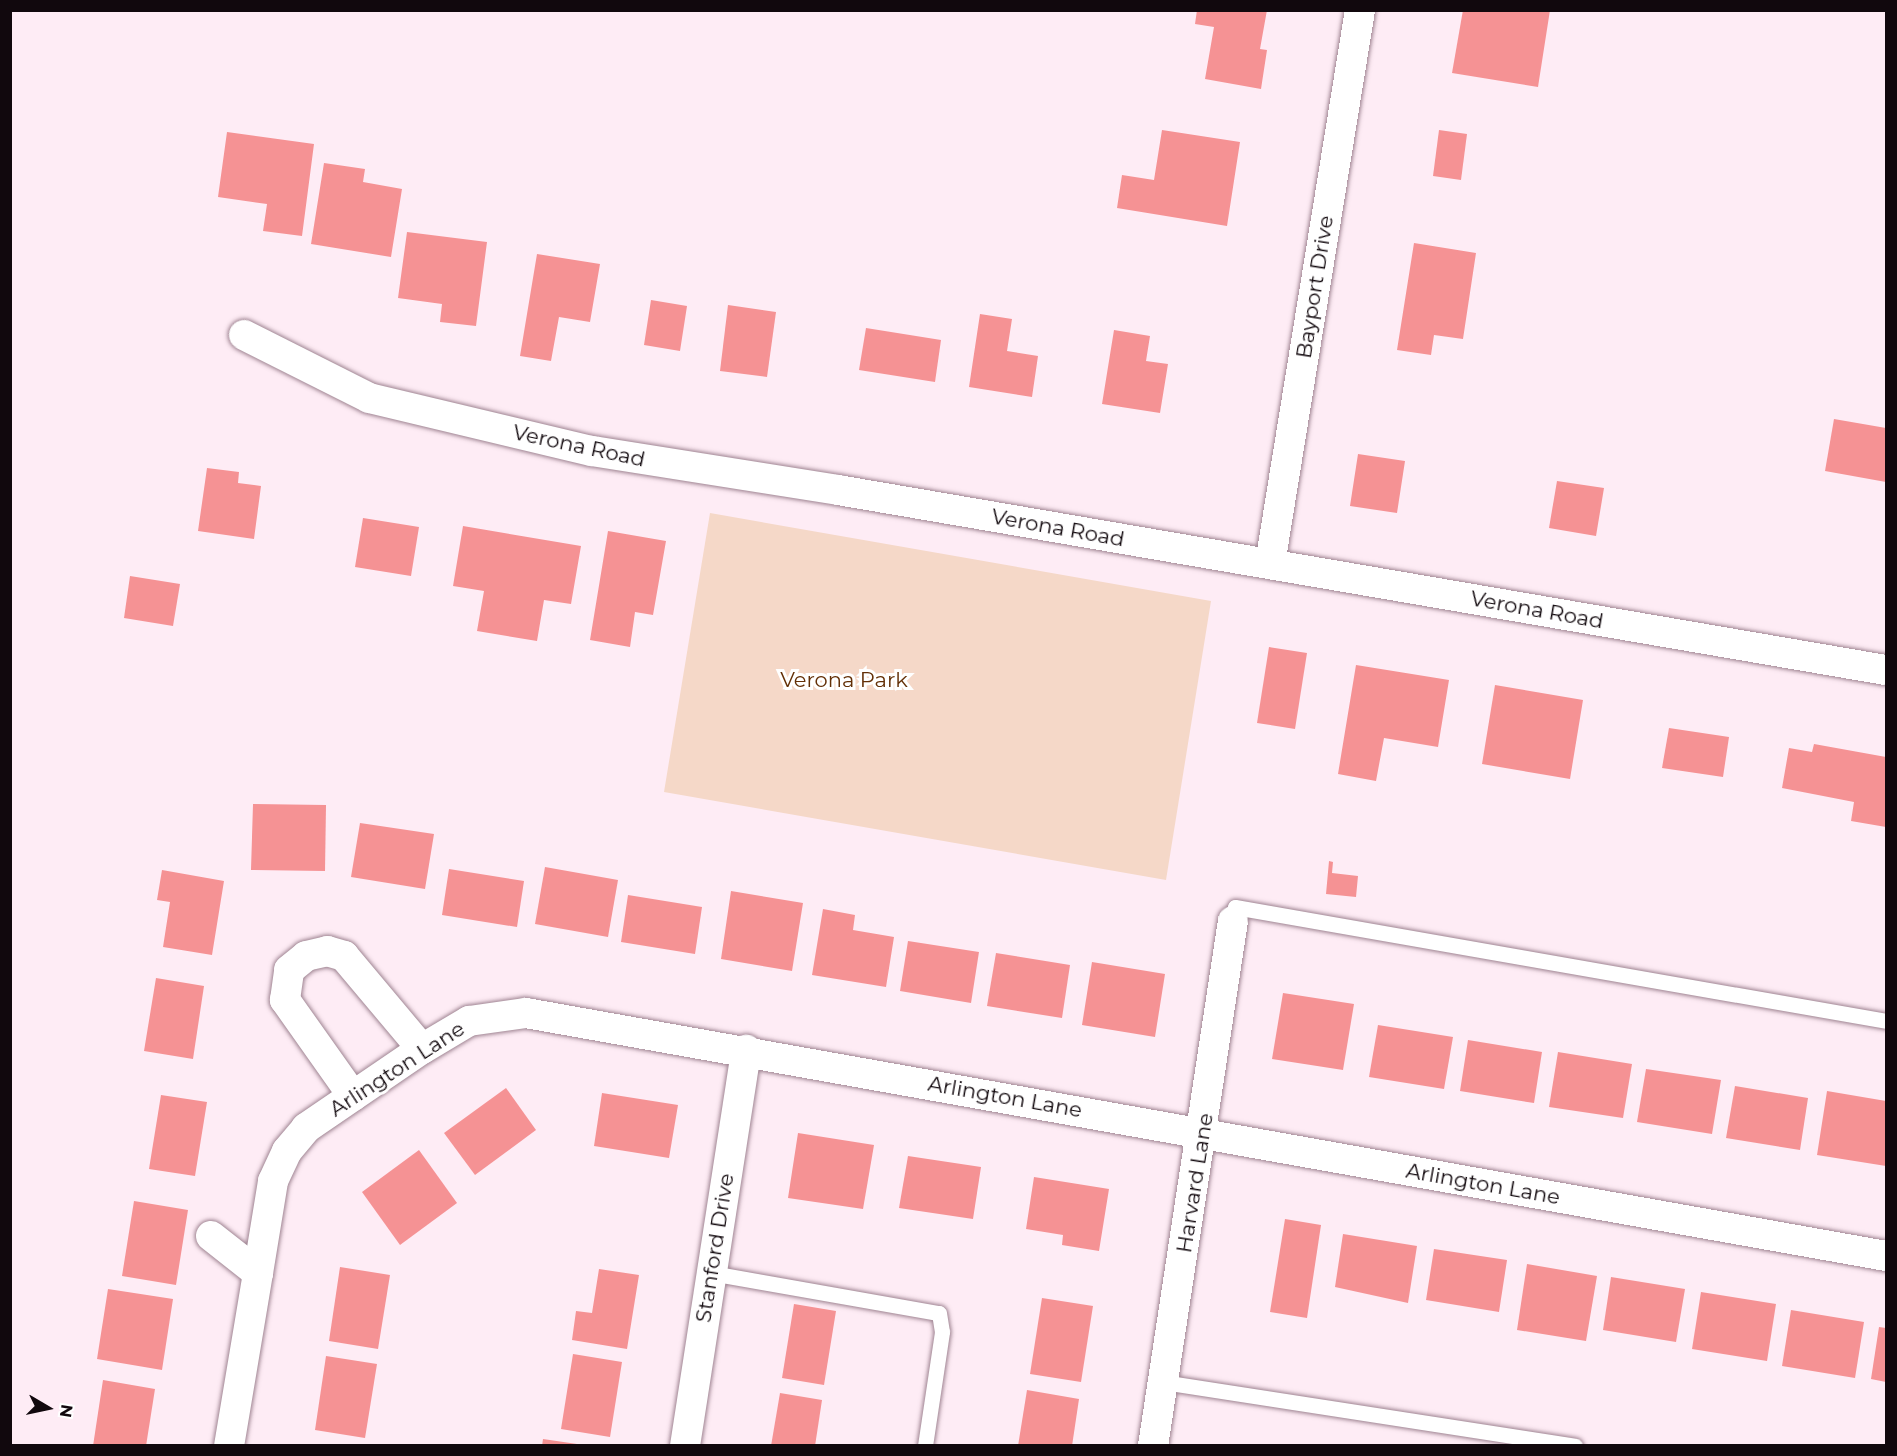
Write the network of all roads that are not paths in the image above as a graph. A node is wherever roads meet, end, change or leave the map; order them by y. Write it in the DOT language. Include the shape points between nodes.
graph roads {
  1 [pos="1360,10"];
  2 [pos="244,335"];
  3 [pos="1270,564"];
  4 [pos="1887,670"];
  5 [pos="1233,921"];
  6 [pos="1887,1021"];
  7 [pos="422,1049"];
  8 [pos="746,1050"];
  9 [pos="353,1096"];
  10 [pos="1203,1133"];
  11 [pos="211,1236"];
  12 [pos="1887,1256"];
  13 [pos="258,1273"];
  14 [pos="711,1273"];
  15 [pos="1163,1382"];
  16 [pos="230,1446"];
  17 [pos="685,1446"];
  18 [pos="925,1446"];
  19 [pos="1153,1446"];
  20 [pos="1575,1446"];
  1 -- 3 [label="street, Bayport Drive"];
  2 -- 3 [label="street, Verona Road" via="369,398 592,451"];
  3 -- 4 [label="street, Verona Road"];
  5 -- 6 [label="lane" via="1235,907"];
  5 -- 10 [label="street, Harvard Lane"];
  7 -- 8 [label="street, Arlington Lane" via="469,1021 526,1013"];
  7 -- 9 [label="street, Arlington Lane"];
  7 -- 9 [label="street" via="344,956 327,951 306,956 289,970 285,1000"];
  8 -- 10 [label="street, Arlington Lane"];
  8 -- 14 [label="street, Stanford Drive"];
  9 -- 13 [label="street, Arlington Lane" via="306,1128 287,1151 273,1181"];
  10 -- 12 [label="street, Arlington Lane"];
  10 -- 15 [label="street, Harvard Lane"];
  11 -- 13 [label="street"];
  13 -- 16 [label="street, Arlington Lane"];
  14 -- 17 [label="street, Stanford Drive"];
  14 -- 18 [label="lane" via="939,1313 942,1332"];
  15 -- 19 [label="street, Harvard Lane"];
  15 -- 20 [label="lane"];
}
